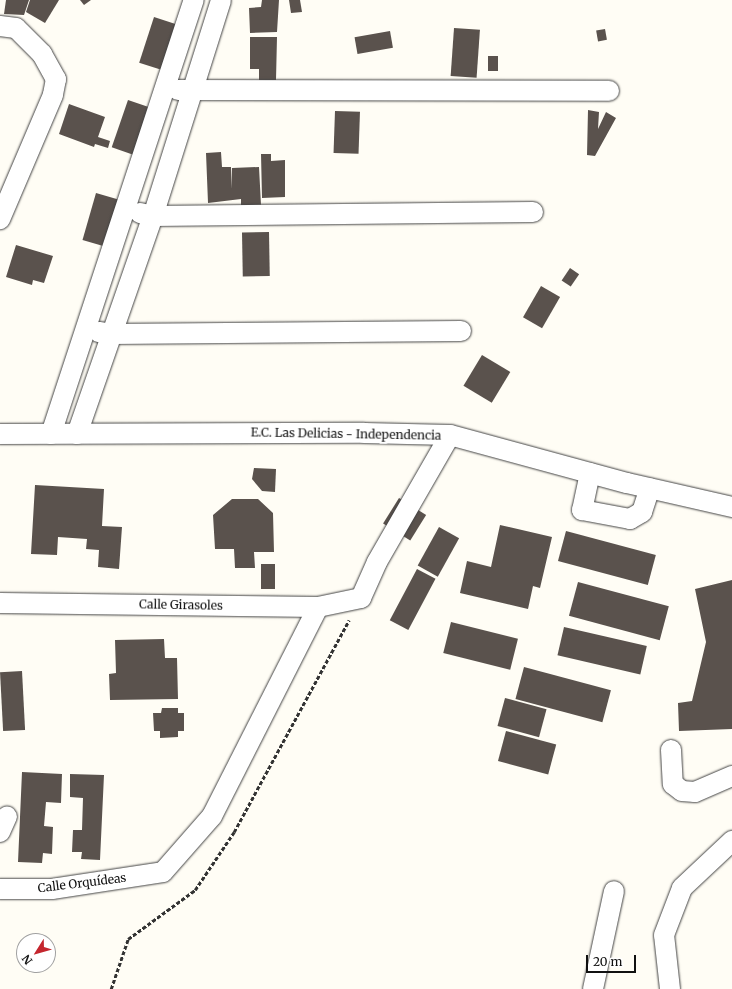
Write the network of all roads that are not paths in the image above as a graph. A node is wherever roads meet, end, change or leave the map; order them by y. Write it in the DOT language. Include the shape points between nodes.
graph roads {
  1 [pos="194,0"];
  2 [pos="221,0"];
  3 [pos="0,26"];
  4 [pos="165,88"];
  5 [pos="609,91"];
  6 [pos="191,92"];
  7 [pos="125,210"];
  8 [pos="533,212"];
  9 [pos="153,216"];
  10 [pos="0,218"];
  11 [pos="86,330"];
  12 [pos="461,331"];
  13 [pos="111,334"];
  14 [pos="0,434"];
  15 [pos="51,434"];
  16 [pos="77,434"];
  17 [pos="450,435"];
  18 [pos="590,473"];
  19 [pos="650,488"];
  20 [pos="732,507"];
  21 [pos="0,603"];
  22 [pos="318,607"];
  23 [pos="672,750"];
  24 [pos="732,776"];
  25 [pos="732,841"];
  26 [pos="0,889"];
  27 [pos="614,892"];
  28 [pos="593,989"];
  29 [pos="670,989"];
  1 -- 4 [label="street"];
  2 -- 6 [label="street"];
  3 -- 10 [label="street" via="16,28 42,54 56,79 53,95"];
  4 -- 6 [label="street"];
  4 -- 7 [label="street"];
  5 -- 6 [label="street"];
  6 -- 9 [label="street"];
  7 -- 9 [label="street"];
  7 -- 11 [label="street"];
  8 -- 9 [label="street"];
  9 -- 13 [label="street"];
  11 -- 13 [label="street"];
  11 -- 15 [label="street"];
  12 -- 13 [label="street"];
  13 -- 16 [label="street"];
  14 -- 15 [label="street, E.C. Las Delicias - Independencia"];
  15 -- 16 [label="street, E.C. Las Delicias - Independencia"];
  16 -- 17 [label="street, E.C. Las Delicias - Independencia" via="364,432"];
  17 -- 18 [label="street, E.C. Las Delicias - Independencia"];
  17 -- 22 [label="street, Calle Girasoles" via="377,562 361,598"];
  18 -- 19 [label="street, E.C. Las Delicias - Independencia"];
  18 -- 19 [label="street" via="582,510 630,519 642,512"];
  19 -- 20 [label="street, E.C. Las Delicias - Independencia"];
  21 -- 22 [label="street, Calle Girasoles"];
  22 -- 26 [label="street, Calle Orquídeas" via="212,816 163,872 52,889"];
  23 -- 24 [label="street" via="673,784 682,791 695,792"];
  25 -- 29 [label="street" via="682,888 664,935"];
  27 -- 28 [label="street"];
}
